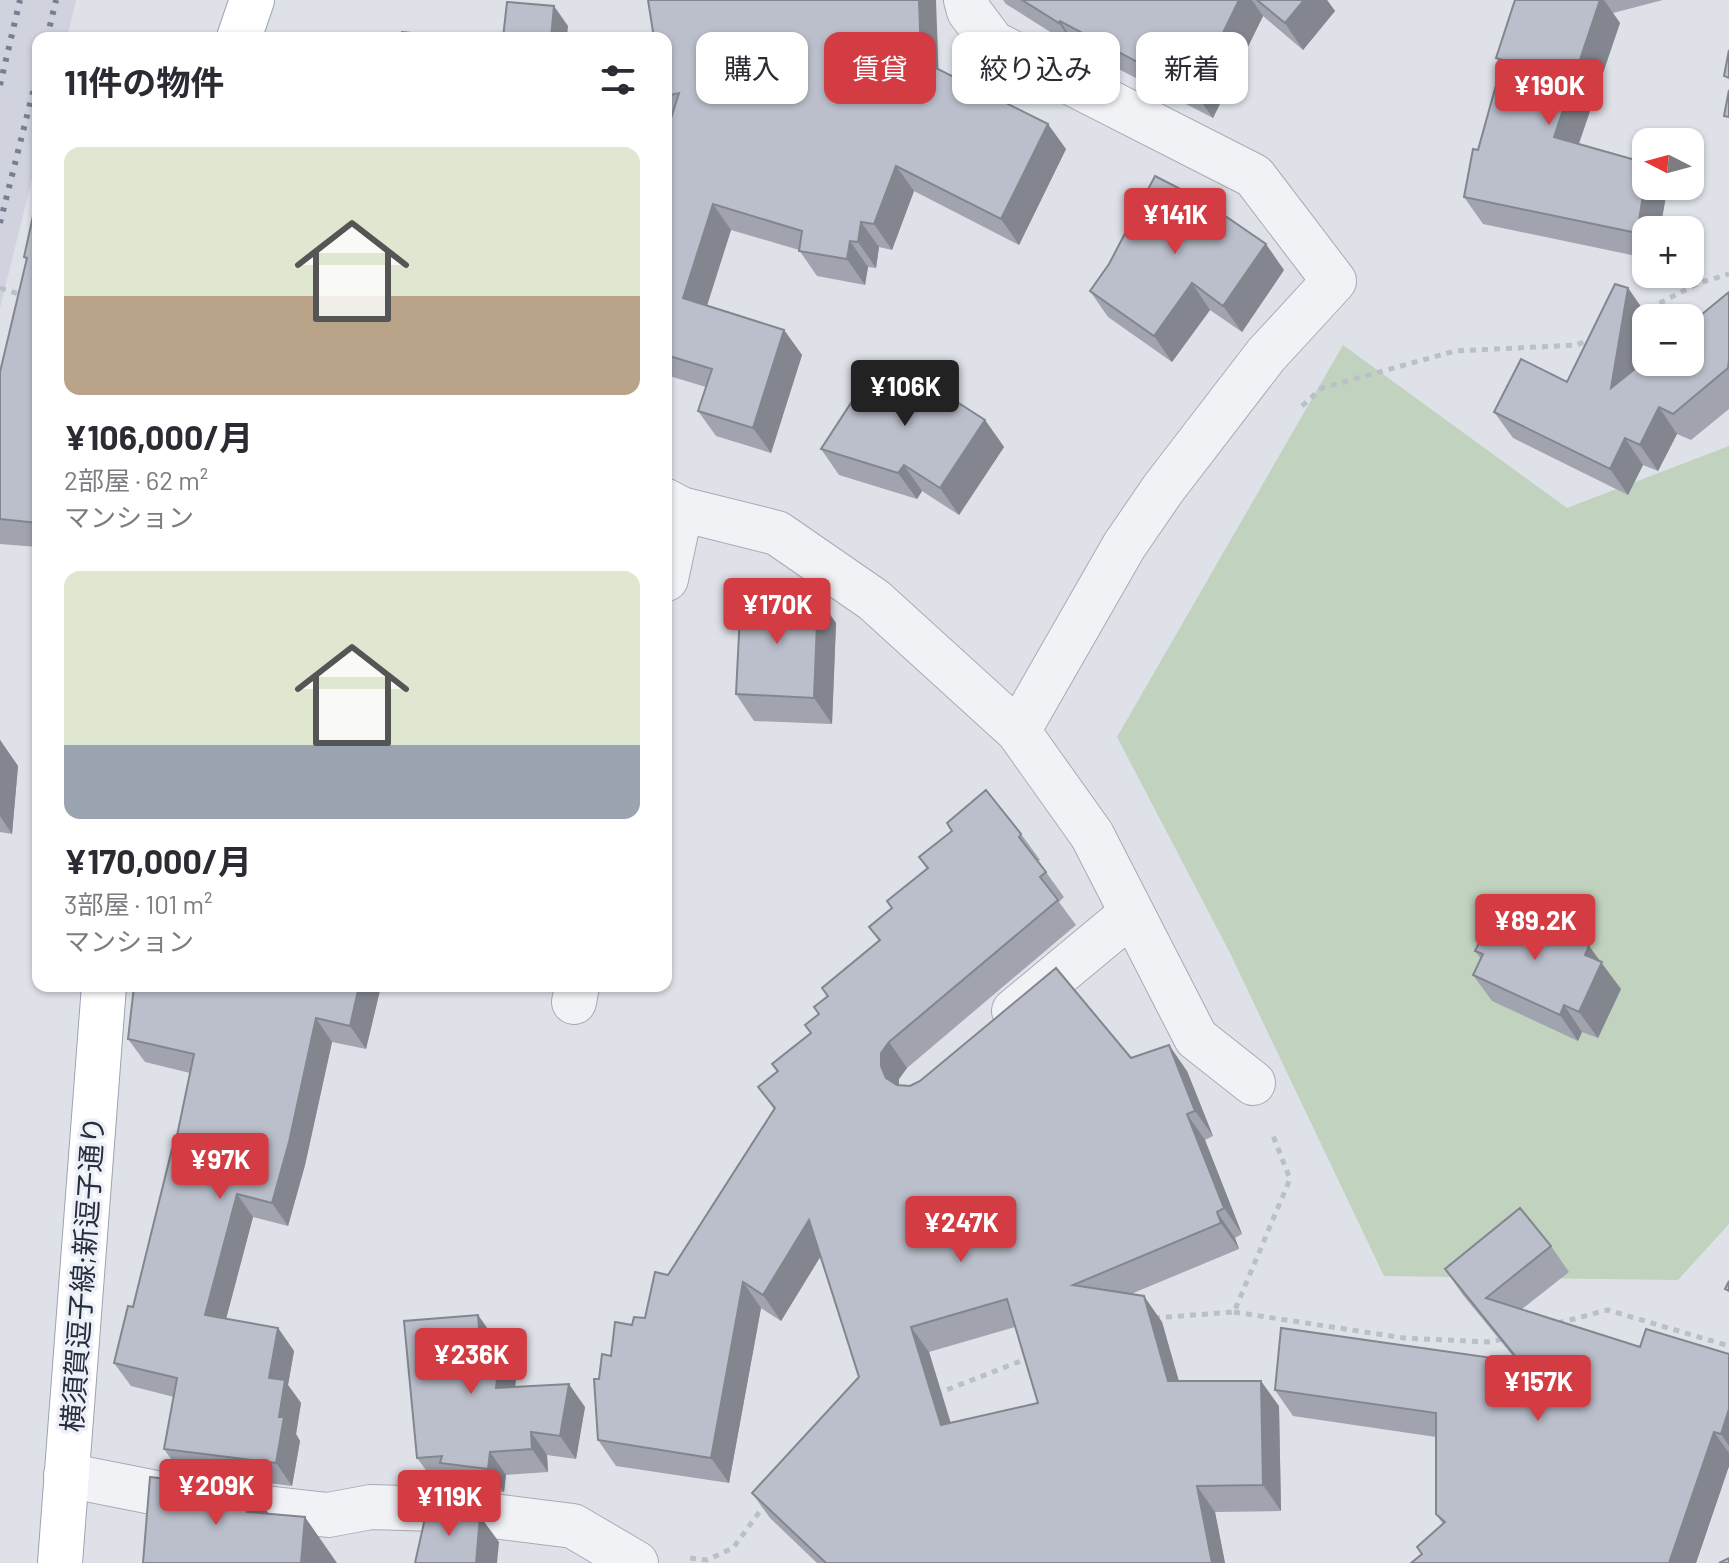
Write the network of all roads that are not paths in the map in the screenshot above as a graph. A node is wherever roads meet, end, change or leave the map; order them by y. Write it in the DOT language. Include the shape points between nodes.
graph roads {
  1 [pos="252,0"];
  2 [pos="966,0"];
  3 [pos="241,32"];
  4 [pos="674,505"];
  5 [pos="1018,731"];
  6 [pos="1132,913"];
  7 [pos="104,992"];
  8 [pos="981,1039"];
  9 [pos="1253,1083"];
  10 [pos="66,1475"];
  11 [pos="619,1553"];
  12 [pos="60,1563"];
  1 -- 3 [label="main road"];
  2 -- 5 [label="lane" via="993,43 1254,176 1334,281 1266,355 1163,489 1124,546"];
  4 -- 5 [label="lane" via="777,533 874,600"];
  5 -- 6 [label="lane" via="1092,835"];
  6 -- 8 [label="lane"];
  6 -- 9 [label="lane" via="1196,1038"];
  7 -- 10 [label="main road, 横須賀逗子線;新逗子通り"];
  10 -- 11 [label="lane" via="192,1500 328,1515 371,1507 423,1509 573,1526"];
  10 -- 12 [label="main road, 横須賀逗子線;新逗子通り"];
}
